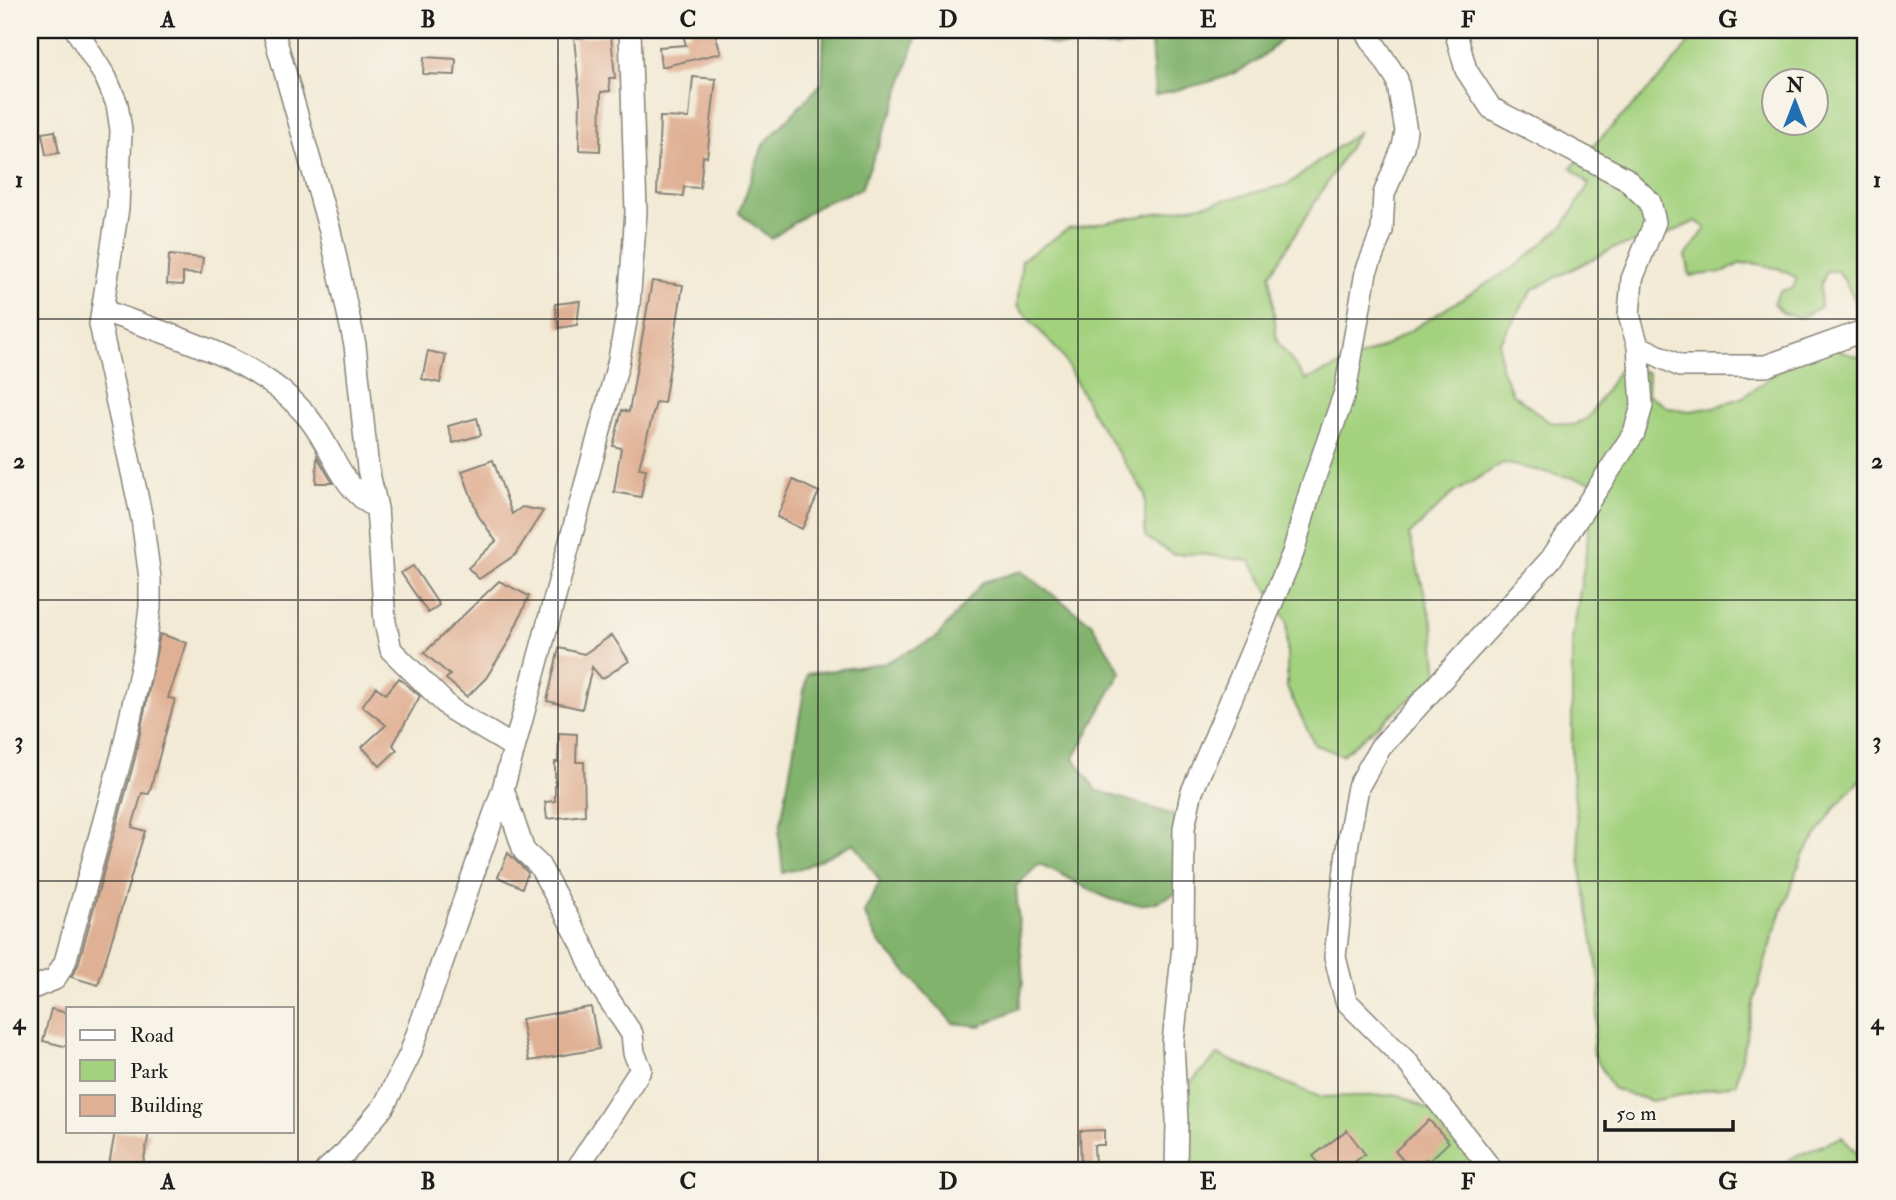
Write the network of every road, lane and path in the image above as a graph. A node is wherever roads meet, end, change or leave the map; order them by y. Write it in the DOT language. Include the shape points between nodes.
graph roads {
  1 [pos="76,30"];
  2 [pos="273,30"];
  3 [pos="630,30"];
  4 [pos="1365,30"];
  5 [pos="1455,30"];
  6 [pos="102,310"];
  7 [pos="1866,330"];
  8 [pos="1638,346"];
  9 [pos="377,508"];
  10 [pos="514,747"];
  11 [pos="503,789"];
  12 [pos="30,989"];
  13 [pos="326,1170"];
  14 [pos="576,1170"];
  15 [pos="1176,1170"];
  16 [pos="1492,1170"];
  1 -- 6 [label="street" via="106,78 121,130 118,208"];
  2 -- 9 [label="street" via="341,275"];
  3 -- 10 [label="street" via="636,212 629,305 618,365"];
  4 -- 15 [label="street" via="1393,69 1406,131 1384,194 1384,219 1366,272 1345,392 1293,553 1191,794 1184,828 1183,946 1173,1043"];
  5 -- 8 [label="street" via="1466,70 1491,108 1625,178 1650,202 1655,222 1632,279 1629,315"];
  6 -- 9 [label="street" via="232,359 274,386 307,416 351,491"];
  6 -- 12 [label="street" via="103,344 142,519 150,608 122,755 65,962 55,979"];
  7 -- 8 [label="street" via="1766,366 1680,366"];
  8 -- 16 [label="street" via="1642,406 1634,433 1551,559 1380,748 1358,787 1348,842 1335,957 1346,1001 1408,1063"];
  9 -- 10 [label="street" via="391,650 452,710"];
  10 -- 11 [label="street"];
  11 -- 13 [label="street" via="411,1054 384,1106"];
  11 -- 14 [label="street" via="524,851 539,865 598,983 632,1034 641,1069"];
}
